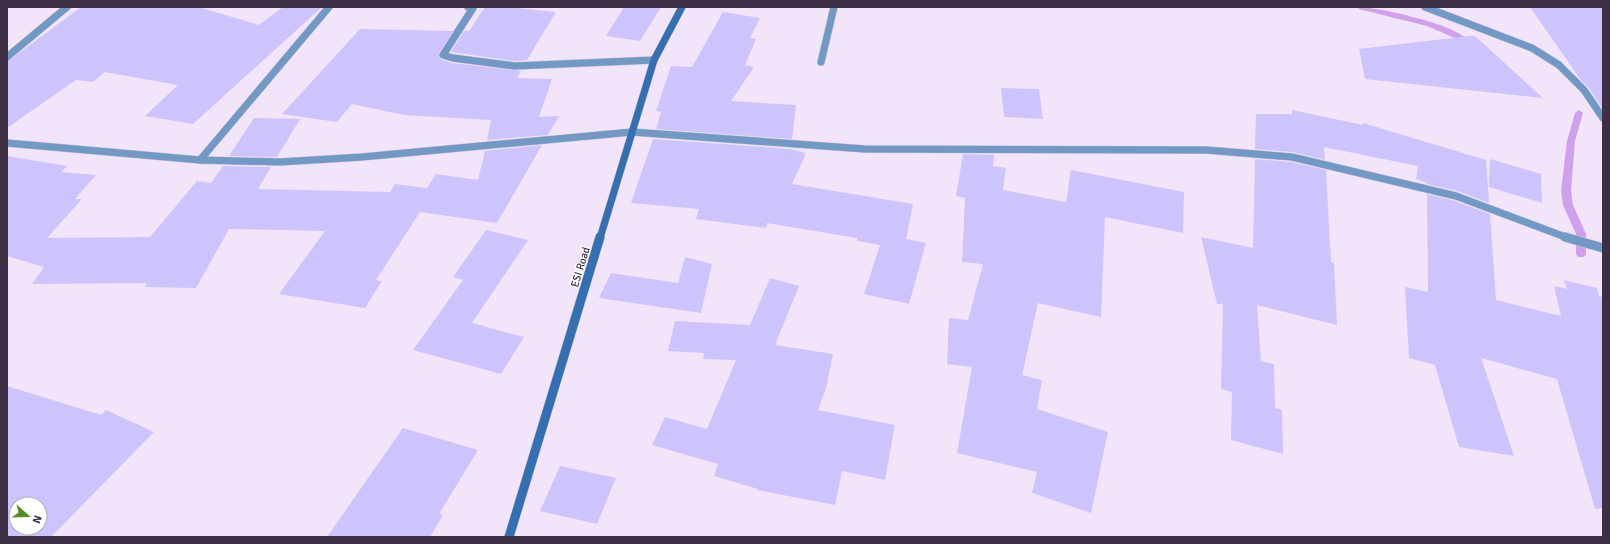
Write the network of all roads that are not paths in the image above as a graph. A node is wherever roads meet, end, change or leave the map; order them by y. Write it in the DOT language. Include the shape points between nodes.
graph roads {
  1 [pos="67,7"];
  2 [pos="328,7"];
  3 [pos="468,7"];
  4 [pos="682,7"];
  5 [pos="834,7"];
  6 [pos="1424,7"];
  7 [pos="7,57"];
  8 [pos="654,60"];
  9 [pos="821,62"];
  10 [pos="1603,118"];
  11 [pos="632,132"];
  12 [pos="7,142"];
  13 [pos="200,160"];
  14 [pos="1603,248"];
  15 [pos="509,537"];
  1 -- 7 [label="street"];
  2 -- 13 [label="street"];
  3 -- 8 [label="street" via="473,8 443,55 515,66"];
  4 -- 8 [label="main road, ESI Road"];
  5 -- 9 [label="street"];
  6 -- 10 [label="street" via="1537,52 1559,66 1584,90"];
  8 -- 11 [label="main road, ESI Road"];
  11 -- 13 [label="street" via="362,157 280,162"];
  11 -- 14 [label="street" via="865,149 1206,150 1292,157 1456,196 1576,241"];
  11 -- 15 [label="main road, ESI Road"];
  12 -- 13 [label="street"];
}
